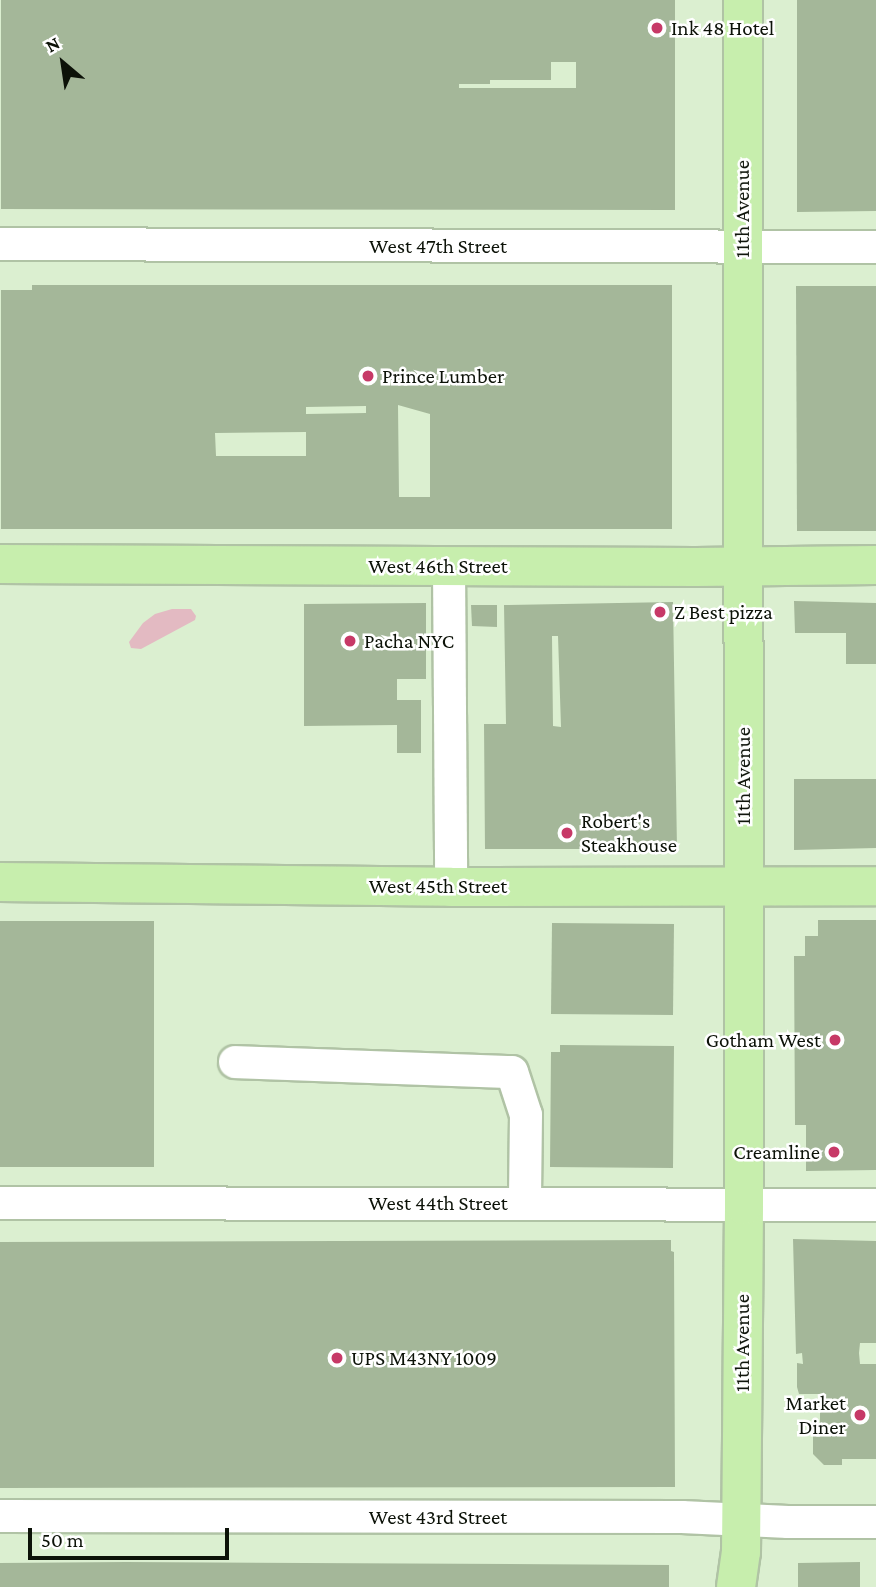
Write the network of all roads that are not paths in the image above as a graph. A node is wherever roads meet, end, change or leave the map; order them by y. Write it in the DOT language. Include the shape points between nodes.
graph roads {
  1 [pos="743,0"];
  2 [pos="0,244"];
  3 [pos="876,247"];
  4 [pos="742,248"];
  5 [pos="0,564"];
  6 [pos="876,565"];
  7 [pos="449,566"];
  8 [pos="742,567"];
  9 [pos="0,882"];
  10 [pos="743,886"];
  11 [pos="876,886"];
  12 [pos="451,887"];
  13 [pos="236,1062"];
  14 [pos="0,1203"];
  15 [pos="525,1203"];
  16 [pos="744,1205"];
  17 [pos="876,1205"];
  18 [pos="0,1516"];
  19 [pos="876,1522"];
  20 [pos="741,1562"];
  1 -- 4 [label="main road, 11th Avenue"];
  2 -- 4 [label="street, West 47th Street"];
  3 -- 4 [label="street, West 47th Street"];
  4 -- 8 [label="main road, 11th Avenue"];
  5 -- 7 [label="main road, West 46th Street"];
  6 -- 8 [label="main road, West 46th Street"];
  7 -- 8 [label="main road, West 46th Street"];
  7 -- 12 [label="street"];
  8 -- 10 [label="main road, 11th Avenue"];
  9 -- 12 [label="main road, West 45th Street"];
  10 -- 11 [label="main road, West 45th Street"];
  10 -- 12 [label="main road, West 45th Street"];
  10 -- 16 [label="main road, 11th Avenue"];
  13 -- 15 [label="street" via="512,1072 526,1115"];
  14 -- 15 [label="street, West 44th Street"];
  15 -- 16 [label="street, West 44th Street"];
  16 -- 17 [label="street, West 44th Street"];
  16 -- 20 [label="main road, 11th Avenue"];
  18 -- 20 [label="street, West 43rd Street"];
  19 -- 20 [label="street, West 43rd Street"];
}
